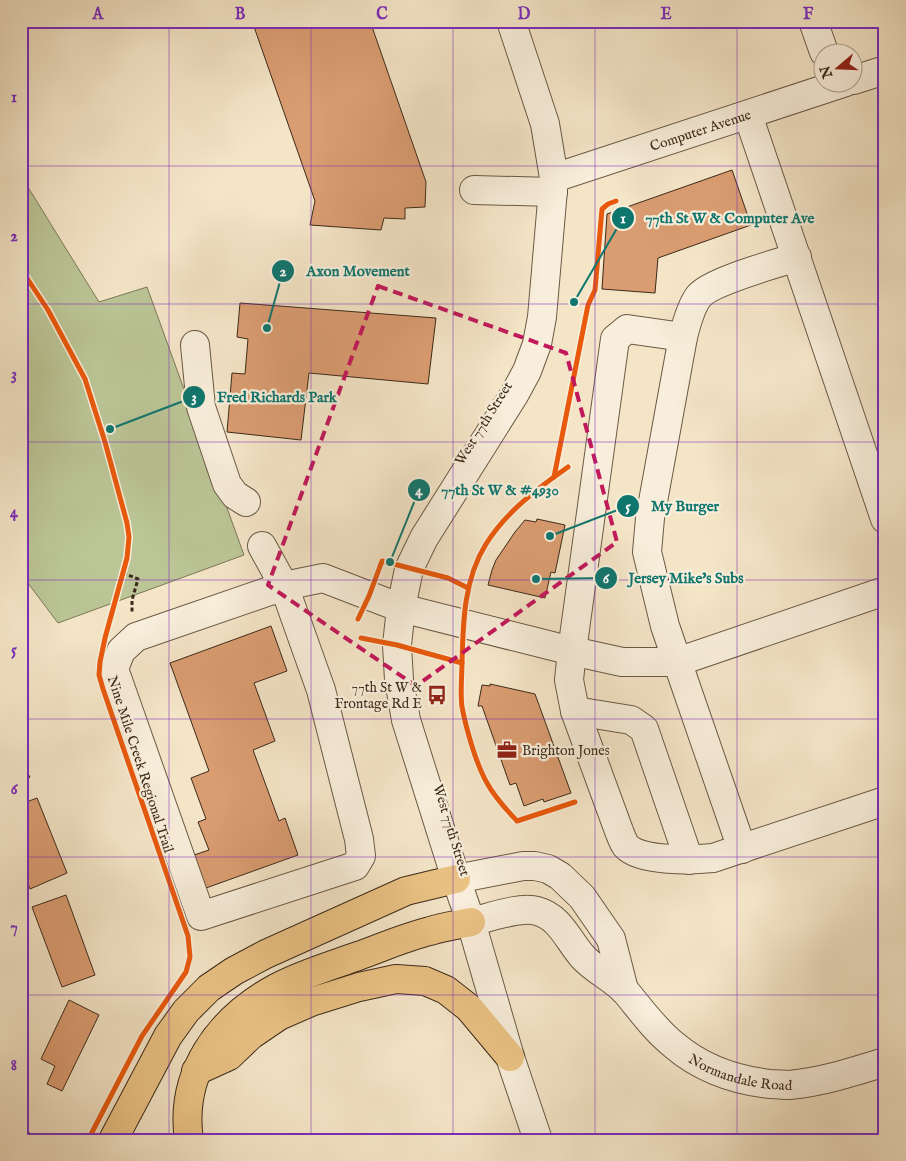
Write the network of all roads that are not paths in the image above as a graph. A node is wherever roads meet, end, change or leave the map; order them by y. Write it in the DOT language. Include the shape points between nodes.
graph roads {
  1 [pos="511,21"];
  2 [pos="813,21"];
  3 [pos="820,42"];
  4 [pos="885,70"];
  5 [pos="864,76"];
  6 [pos="816,92"];
  7 [pos="748,115"];
  8 [pos="554,185"];
  9 [pos="474,190"];
  10 [pos="797,257"];
  11 [pos="683,337"];
  12 [pos="195,345"];
  13 [pos="878,478"];
  14 [pos="246,502"];
  15 [pos="885,519"];
  16 [pos="262,546"];
  17 [pos="284,586"];
  18 [pos="885,591"];
  19 [pos="400,608"];
  20 [pos="572,651"];
  21 [pos="677,662"];
  22 [pos="575,711"];
  23 [pos="885,801"];
  24 [pos="742,850"];
  25 [pos="689,860"];
  26 [pos="456,879"];
  27 [pos="471,922"];
  28 [pos="624,990"];
  29 [pos="510,1057"];
  30 [pos="885,1062"];
  31 [pos="196,1071"];
  32 [pos="113,1140"];
  33 [pos="189,1140"];
  34 [pos="538,1140"];
  1 -- 8 [label="street, West 77th Street" via="545,124"];
  2 -- 3 [label="street"];
  4 -- 5 [label="street, Computer Avenue"];
  6 -- 7 [label="street, Computer Avenue"];
  7 -- 8 [label="street, Computer Avenue"];
  7 -- 10 [label="street"];
  8 -- 9 [label="street, Computer Avenue"];
  8 -- 19 [label="street, West 77th Street" via="542,317 528,371 424,538 409,569"];
  10 -- 11 [label="street" via="720,283 699,296"];
  10 -- 13 [label="street"];
  11 -- 20 [label="street" via="627,329 615,339"];
  11 -- 21 [label="street" via="650,518 648,552"];
  12 -- 14 [label="street" via="201,407 227,484"];
  13 -- 15 [label="street"];
  16 -- 17 [label="street"];
  17 -- 17 [label="street" via="321,690 361,856 355,866 201,916 114,669 121,651 136,637"];
  17 -- 19 [label="street" via="323,578"];
  18 -- 21 [label="street"];
  19 -- 20 [label="street"];
  19 -- 26 [label="street, West 77th Street" via="397,645 406,720"];
  20 -- 21 [label="street" via="622,662"];
  20 -- 22 [label="street" via="569,680"];
  21 -- 24 [label="street"];
  22 -- 25 [label="street" via="627,846 648,857"];
  22 -- 25 [label="street" via="631,720 644,729"];
  23 -- 24 [label="street"];
  24 -- 25 [label="street"];
  26 -- 27 [label="street, West 77th Street"];
  26 -- 28 [label="street, Normandale Road" via="523,866 548,869 560,876 582,897 611,939"];
  26 -- 32 [label="highway" via="406,892 266,954 209,988 186,1011 168,1036"];
  27 -- 28 [label="street, Normandale Road" via="536,910 556,922 582,956"];
  27 -- 29 [label="street, West 77th Street"];
  27 -- 31 [label="highway" via="428,931 306,974 276,988 246,1008 223,1030"];
  28 -- 30 [label="street, Normandale Road" via="673,1045 725,1076 787,1085 822,1080"];
  29 -- 31 [label="highway" via="469,1008 446,990 425,981 396,979 311,1002 279,1016 251,1035 229,1056"];
  29 -- 34 [label="street, West 77th Street"];
  31 -- 33 [label="highway" via="190,1092"];
}
